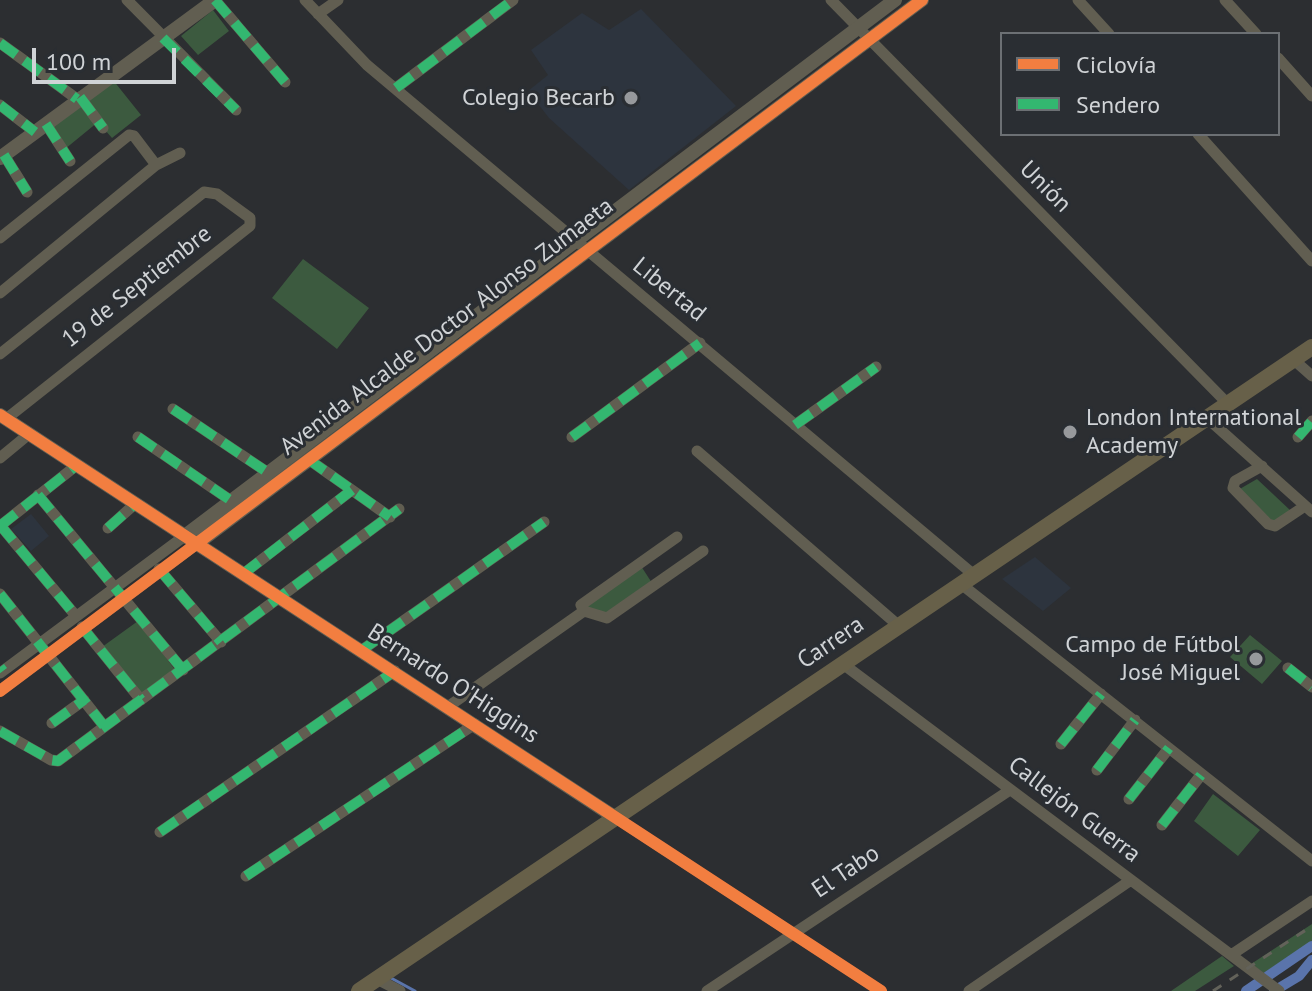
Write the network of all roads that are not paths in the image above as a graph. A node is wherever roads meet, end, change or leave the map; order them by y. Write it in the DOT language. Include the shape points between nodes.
graph roads {
  1 [pos="127,0"];
  2 [pos="215,0"];
  3 [pos="305,0"];
  4 [pos="338,0"];
  5 [pos="513,0"];
  6 [pos="831,0"];
  7 [pos="895,0"];
  8 [pos="922,0"];
  9 [pos="1078,0"];
  10 [pos="1225,0"];
  11 [pos="318,14"];
  12 [pos="858,28"];
  13 [pos="1107,32"];
  14 [pos="1254,32"];
  15 [pos="163,38"];
  16 [pos="870,39"];
  17 [pos="0,43"];
  18 [pos="1280,60"];
  19 [pos="285,82"];
  20 [pos="396,88"];
  21 [pos="1312,96"];
  22 [pos="78,98"];
  23 [pos="0,105"];
  24 [pos="236,110"];
  25 [pos="41,128"];
  26 [pos="103,128"];
  27 [pos="1200,136"];
  28 [pos="180,153"];
  29 [pos="2,156"];
  30 [pos="70,161"];
  31 [pos="156,165"];
  32 [pos="27,192"];
  33 [pos="0,238"];
  34 [pos="580,246"];
  35 [pos="1312,261"];
  36 [pos="0,293"];
  37 [pos="700,343"];
  38 [pos="1312,347"];
  39 [pos="0,354"];
  40 [pos="1294,360"];
  41 [pos="876,367"];
  42 [pos="1312,376"];
  43 [pos="1228,404"];
  44 [pos="173,409"];
  45 [pos="3,417"];
  46 [pos="1207,418"];
  47 [pos="1312,421"];
  48 [pos="795,425"];
  49 [pos="29,434"];
  50 [pos="138,437"];
  51 [pos="572,437"];
  52 [pos="1298,437"];
  53 [pos="697,451"];
  54 [pos="0,458"];
  55 [pos="308,459"];
  56 [pos="77,465"];
  57 [pos="1262,466"];
  58 [pos="267,472"];
  59 [pos="352,490"];
  60 [pos="38,495"];
  61 [pos="230,500"];
  62 [pos="136,503"];
  63 [pos="1308,509"];
  64 [pos="544,522"];
  65 [pos="0,526"];
  66 [pos="108,528"];
  67 [pos="677,537"];
  68 [pos="192,539"];
  69 [pos="703,551"];
  70 [pos="159,569"];
  71 [pos="243,574"];
  72 [pos="968,580"];
  73 [pos="113,586"];
  74 [pos="0,594"];
  75 [pos="123,596"];
  76 [pos="281,598"];
  77 [pos="584,611"];
  78 [pos="76,616"];
  79 [pos="899,626"];
  80 [pos="82,627"];
  81 [pos="221,642"];
  82 [pos="40,644"];
  83 [pos="362,650"];
  84 [pos="49,654"];
  85 [pos="843,664"];
  86 [pos="1288,668"];
  87 [pos="1,670"];
  88 [pos="183,670"];
  89 [pos="395,671"];
  90 [pos="1312,687"];
  91 [pos="0,691"];
  92 [pos="1101,694"];
  93 [pos="84,700"];
  94 [pos="141,700"];
  95 [pos="449,706"];
  96 [pos="1135,720"];
  97 [pos="52,723"];
  98 [pos="475,724"];
  99 [pos="104,726"];
  100 [pos="0,731"];
  101 [pos="1061,744"];
  102 [pos="1169,748"];
  103 [pos="1097,770"];
  104 [pos="1201,775"];
  105 [pos="1010,790"];
  106 [pos="1129,799"];
  107 [pos="616,818"];
  108 [pos="1162,825"];
  109 [pos="160,832"];
  110 [pos="1312,861"];
  111 [pos="246,876"];
  112 [pos="1131,880"];
  113 [pos="1312,901"];
  114 [pos="794,933"];
  115 [pos="1231,955"];
  116 [pos="377,979"];
  117 [pos="359,991"];
  118 [pos="400,991"];
  119 [pos="707,991"];
  120 [pos="881,991"];
  121 [pos="969,991"];
  122 [pos="1279,991"];
  1 -- 15 [label="street"];
  2 -- 15 [label="street"];
  2 -- 19 [label="street"];
  3 -- 11 [label="street, Libertad"];
  4 -- 11 [label="street"];
  5 -- 20 [label="street"];
  6 -- 12 [label="street, Unión"];
  7 -- 12 [label="street, Avenida Alcalde Doctor Alonso Zumaeta"];
  8 -- 16 [label="street, Avenida Alcalde Doctor Alonso Zumaeta"];
  9 -- 13 [label="street"];
  10 -- 14 [label="street"];
  11 -- 20 [label="street, Libertad"];
  12 -- 16 [label="street, Unión"];
  12 -- 34 [label="street, Avenida Alcalde Doctor Alonso Zumaeta"];
  15 -- 22 [label="street"];
  15 -- 24 [label="street"];
  16 -- 34 [label="street, Avenida Alcalde Doctor Alonso Zumaeta"];
  16 -- 43 [label="street, Unión"];
  17 -- 22 [label="street"];
  18 -- 21 [label="street"];
  20 -- 34 [label="street, Libertad"];
  22 -- 25 [label="street"];
  22 -- 26 [label="street"];
  23 -- 25 [label="street"];
  25 -- 29 [label="street"];
  25 -- 30 [label="street"];
  27 -- 35 [label="street"];
  28 -- 31 [label="street"];
  29 -- 32 [label="street"];
  31 -- 33 [label="street" via="129,135"];
  31 -- 36 [label="street"];
  34 -- 37 [label="street, Libertad"];
  34 -- 55 [label="street, Avenida Alcalde Doctor Alonso Zumaeta"];
  34 -- 58 [label="street, Avenida Alcalde Doctor Alonso Zumaeta"];
  37 -- 48 [label="street, Libertad"];
  37 -- 51 [label="street"];
  38 -- 40 [label="main road, Carrera"];
  39 -- 45 [label="street, 19 de Septiembre" via="209,191 248,216 250,226"];
  40 -- 42 [label="street"];
  40 -- 43 [label="main road, Carrera"];
  41 -- 48 [label="street"];
  43 -- 46 [label="main road, Carrera"];
  44 -- 58 [label="street"];
  45 -- 49 [label="street, Bernardo O'Higgins"];
  46 -- 57 [label="street"];
  46 -- 72 [label="main road, Carrera"];
  47 -- 52 [label="street"];
  48 -- 72 [label="street, Libertad"];
  49 -- 54 [label="street"];
  49 -- 56 [label="street, Bernardo O'Higgins"];
  50 -- 61 [label="street"];
  53 -- 79 [label="street"];
  55 -- 59 [label="street"];
  55 -- 68 [label="street, Avenida Alcalde Doctor Alonso Zumaeta"];
  56 -- 60 [label="street"];
  56 -- 62 [label="street, Bernardo O'Higgins"];
  57 -- 63 [label="street"];
  57 -- 63 [label="street" via="1235,481 1233,488 1268,524 1275,526"];
  58 -- 61 [label="street, Avenida Alcalde Doctor Alonso Zumaeta"];
  59 -- 71 [label="street"];
  59 -- 76 [label="street" via="394,513"];
  60 -- 65 [label="street"];
  60 -- 73 [label="street"];
  61 -- 68 [label="street, Avenida Alcalde Doctor Alonso Zumaeta"];
  62 -- 66 [label="street"];
  62 -- 68 [label="street, Bernardo O'Higgins"];
  64 -- 83 [label="street"];
  65 -- 78 [label="street"];
  67 -- 77 [label="street" via="581,605"];
  68 -- 70 [label="street, Avenida Alcalde Doctor Alonso Zumaeta"];
  68 -- 71 [label="street, Bernardo O'Higgins"];
  68 -- 73 [label="street, Avenida Alcalde Doctor Alonso Zumaeta"];
  69 -- 77 [label="street" via="607,618"];
  70 -- 75 [label="street, Avenida Alcalde Doctor Alonso Zumaeta"];
  70 -- 81 [label="street"];
  71 -- 76 [label="street, Bernardo O'Higgins"];
  72 -- 79 [label="main road, Carrera"];
  72 -- 92 [label="street, Libertad"];
  73 -- 75 [label="street"];
  73 -- 78 [label="street, Avenida Alcalde Doctor Alonso Zumaeta"];
  74 -- 82 [label="street"];
  75 -- 80 [label="street, Avenida Alcalde Doctor Alonso Zumaeta"];
  75 -- 88 [label="street"];
  76 -- 81 [label="street"];
  76 -- 83 [label="street, Bernardo O'Higgins"];
  77 -- 95 [label="street"];
  78 -- 82 [label="street, Avenida Alcalde Doctor Alonso Zumaeta"];
  79 -- 85 [label="main road, Carrera"];
  80 -- 84 [label="street, Avenida Alcalde Doctor Alonso Zumaeta"];
  80 -- 94 [label="street"];
  81 -- 88 [label="street"];
  82 -- 84 [label="street"];
  82 -- 87 [label="street, Avenida Alcalde Doctor Alonso Zumaeta"];
  83 -- 89 [label="street, Bernardo O'Higgins"];
  84 -- 91 [label="street, Avenida Alcalde Doctor Alonso Zumaeta"];
  84 -- 93 [label="street"];
  85 -- 105 [label="street, Callejón Guerra"];
  85 -- 107 [label="main road, Carrera"];
  86 -- 90 [label="street"];
  88 -- 94 [label="street"];
  89 -- 95 [label="street, Bernardo O'Higgins"];
  89 -- 109 [label="street"];
  92 -- 96 [label="street, Libertad"];
  92 -- 101 [label="street"];
  93 -- 97 [label="street"];
  93 -- 99 [label="street"];
  94 -- 99 [label="street"];
  95 -- 98 [label="street, Bernardo O'Higgins"];
  96 -- 102 [label="street, Libertad"];
  96 -- 103 [label="street"];
  98 -- 107 [label="street, Bernardo O'Higgins"];
  98 -- 111 [label="street"];
  99 -- 100 [label="street" via="54,761"];
  102 -- 104 [label="street, Libertad"];
  102 -- 106 [label="street"];
  104 -- 108 [label="street"];
  104 -- 110 [label="street, Libertad"];
  105 -- 112 [label="street, Callejón Guerra"];
  105 -- 114 [label="street, El Tabo"];
  107 -- 114 [label="street, Bernardo O'Higgins"];
  107 -- 116 [label="main road, Carrera"];
  112 -- 115 [label="street, Callejón Guerra"];
  112 -- 121 [label="street"];
  113 -- 115 [label="street"];
  114 -- 119 [label="street, El Tabo"];
  114 -- 120 [label="street, Bernardo O'Higgins"];
  115 -- 122 [label="street, Callejón Guerra"];
  116 -- 117 [label="main road, Carrera"];
  116 -- 118 [label="street"];
}
